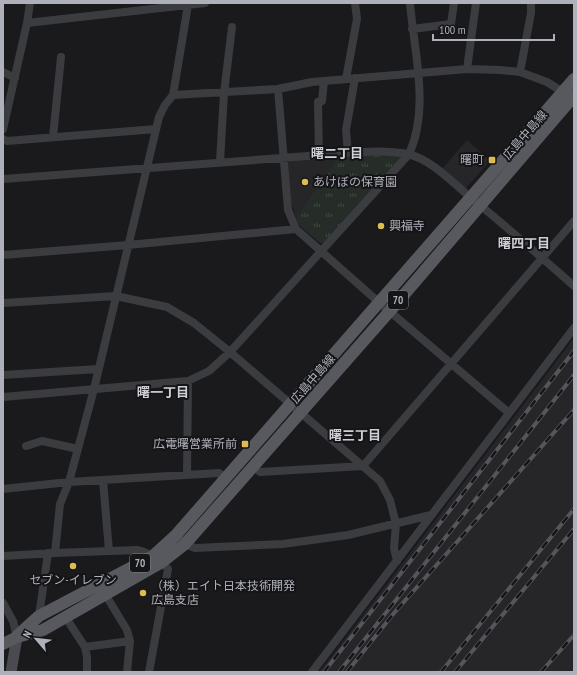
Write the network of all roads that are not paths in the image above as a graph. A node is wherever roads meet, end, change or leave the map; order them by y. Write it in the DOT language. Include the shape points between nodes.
graph roads {
  1 [pos="30,3"];
  2 [pos="204,3"];
  3 [pos="355,3"];
  4 [pos="410,3"];
  5 [pos="454,3"];
  6 [pos="476,3"];
  7 [pos="531,3"];
  8 [pos="188,5"];
  9 [pos="27,23"];
  10 [pos="232,27"];
  11 [pos="412,29"];
  12 [pos="61,56"];
  13 [pos="466,69"];
  14 [pos="3,72"];
  15 [pos="520,72"];
  16 [pos="418,73"];
  17 [pos="15,78"];
  18 [pos="355,78"];
  19 [pos="346,79"];
  20 [pos="574,79"];
  21 [pos="324,81"];
  22 [pos="278,89"];
  23 [pos="224,93"];
  24 [pos="173,95"];
  25 [pos="571,97"];
  26 [pos="3,129"];
  27 [pos="156,129"];
  28 [pos="53,137"];
  29 [pos="3,139"];
  30 [pos="348,153"];
  31 [pos="409,154"];
  32 [pos="319,156"];
  33 [pos="284,157"];
  34 [pos="220,162"];
  35 [pos="147,168"];
  36 [pos="3,179"];
  37 [pos="476,201"];
  38 [pos="574,221"];
  39 [pos="296,229"];
  40 [pos="128,245"];
  41 [pos="321,251"];
  42 [pos="3,255"];
  43 [pos="542,258"];
  44 [pos="574,286"];
  45 [pos="116,296"];
  46 [pos="380,302"];
  47 [pos="3,303"];
  48 [pos="390,310"];
  49 [pos="574,328"];
  50 [pos="230,352"];
  51 [pos="451,363"];
  52 [pos="98,369"];
  53 [pos="3,375"];
  54 [pos="188,381"];
  55 [pos="94,389"];
  56 [pos="3,397"];
  57 [pos="296,409"];
  58 [pos="509,413"];
  59 [pos="26,446"];
  60 [pos="78,449"];
  61 [pos="253,466"];
  62 [pos="363,466"];
  63 [pos="187,476"];
  64 [pos="228,478"];
  65 [pos="103,480"];
  66 [pos="69,482"];
  67 [pos="3,489"];
  68 [pos="431,515"];
  69 [pos="396,524"];
  70 [pos="176,535"];
  71 [pos="185,544"];
  72 [pos="109,551"];
  73 [pos="51,553"];
  74 [pos="3,556"];
  75 [pos="157,559"];
  76 [pos="397,561"];
  77 [pos="105,594"];
  78 [pos="3,603"];
  79 [pos="39,616"];
  80 [pos="66,618"];
  81 [pos="16,637"];
  82 [pos="130,641"];
  83 [pos="3,644"];
  84 [pos="85,647"];
  85 [pos="11,672"];
  86 [pos="87,672"];
  87 [pos="126,672"];
  88 [pos="149,672"];
  89 [pos="312,672"];
  1 -- 9 [label="street"];
  2 -- 8 [label="street"];
  3 -- 19 [label="street" via="357,19"];
  4 -- 11 [label="street"];
  5 -- 11 [label="street" via="451,24"];
  6 -- 13 [label="street"];
  7 -- 15 [label="street"];
  8 -- 9 [label="street"];
  8 -- 24 [label="street"];
  9 -- 17 [label="street"];
  10 -- 23 [label="street"];
  11 -- 16 [label="street"];
  12 -- 28 [label="street"];
  13 -- 15 [label="street"];
  13 -- 16 [label="street"];
  14 -- 17 [label="street"];
  15 -- 25 [label="street" via="547,82"];
  16 -- 18 [label="street"];
  16 -- 31 [label="street" via="418,128"];
  17 -- 26 [label="street"];
  18 -- 19 [label="street"];
  18 -- 30 [label="street" via="346,130"];
  19 -- 21 [label="street"];
  20 -- 25 [label="main road, 広島中島線 / 70"];
  21 -- 22 [label="street"];
  21 -- 32 [label="street" via="322,101 318,102"];
  22 -- 23 [label="street"];
  22 -- 33 [label="street"];
  23 -- 24 [label="street"];
  23 -- 34 [label="street"];
  24 -- 27 [label="street" via="159,117"];
  25 -- 37 [label="main road, 広島中島線 / 70"];
  27 -- 28 [label="street"];
  27 -- 35 [label="street"];
  28 -- 29 [label="street" via="7,141"];
  30 -- 31 [label="street" via="380,151"];
  30 -- 32 [label="street"];
  31 -- 37 [label="street" via="438,170"];
  31 -- 41 [label="street"];
  32 -- 33 [label="street"];
  33 -- 34 [label="street"];
  33 -- 39 [label="street" via="288,210"];
  34 -- 35 [label="street"];
  35 -- 36 [label="street"];
  35 -- 40 [label="street"];
  37 -- 43 [label="street"];
  37 -- 46 [label="main road, 広島中島線 / 70"];
  37 -- 48 [label="main road, 広島中島線 / 70"];
  38 -- 43 [label="street"];
  39 -- 40 [label="street"];
  39 -- 41 [label="street"];
  40 -- 42 [label="street"];
  40 -- 45 [label="street"];
  41 -- 46 [label="street"];
  41 -- 50 [label="street"];
  43 -- 44 [label="street"];
  43 -- 51 [label="street"];
  45 -- 47 [label="street"];
  45 -- 50 [label="street" via="167,307 194,323"];
  45 -- 52 [label="street"];
  46 -- 48 [label="street"];
  46 -- 57 [label="main road, 広島中島線 / 70"];
  48 -- 51 [label="street"];
  48 -- 57 [label="main road, 広島中島線 / 70"];
  49 -- 58 [label="street"];
  50 -- 54 [label="street" via="209,371"];
  50 -- 57 [label="street"];
  51 -- 58 [label="street"];
  51 -- 62 [label="street"];
  52 -- 53 [label="street"];
  52 -- 55 [label="street"];
  54 -- 55 [label="street"];
  54 -- 63 [label="street"];
  55 -- 56 [label="street"];
  55 -- 60 [label="street"];
  57 -- 61 [label="main road, 広島中島線 / 70"];
  57 -- 62 [label="street"];
  57 -- 64 [label="main road, 広島中島線 / 70"];
  58 -- 68 [label="street"];
  59 -- 60 [label="street" via="42,441"];
  60 -- 66 [label="street"];
  61 -- 62 [label="street" via="260,472"];
  61 -- 71 [label="main road, 広島中島線 / 70"];
  62 -- 69 [label="street" via="380,481 390,500"];
  63 -- 64 [label="street" via="219,473"];
  63 -- 65 [label="street"];
  64 -- 70 [label="main road, 広島中島線 / 70"];
  65 -- 66 [label="street"];
  65 -- 72 [label="street"];
  66 -- 67 [label="street"];
  66 -- 73 [label="street" via="60,504"];
  68 -- 69 [label="street"];
  68 -- 76 [label="street"];
  69 -- 71 [label="street" via="283,544 195,548"];
  69 -- 76 [label="street" via="394,548"];
  70 -- 71 [label="street"];
  70 -- 75 [label="main road, 広島中島線 / 70"];
  71 -- 75 [label="main road, 広島中島線 / 70"];
  72 -- 73 [label="street"];
  72 -- 75 [label="street" via="137,550"];
  73 -- 74 [label="street"];
  73 -- 79 [label="street"];
  75 -- 77 [label="main road, 広島中島線 / 70"];
  75 -- 79 [label="main road, 広島中島線 / 70"];
  75 -- 88 [label="street" via="168,569"];
  76 -- 89 [label="street"];
  77 -- 80 [label="main road, 広島中島線 / 70"];
  77 -- 82 [label="street" via="127,630"];
  78 -- 81 [label="street" via="13,621"];
  79 -- 81 [label="main road, 広島中島線 / 70"];
  80 -- 81 [label="main road, 広島中島線 / 70" via="43,630"];
  80 -- 84 [label="street"];
  81 -- 83 [label="main road, 広島中島線 / 70"];
  81 -- 85 [label="street"];
  82 -- 84 [label="street"];
  82 -- 87 [label="street"];
  84 -- 86 [label="street"];
}
